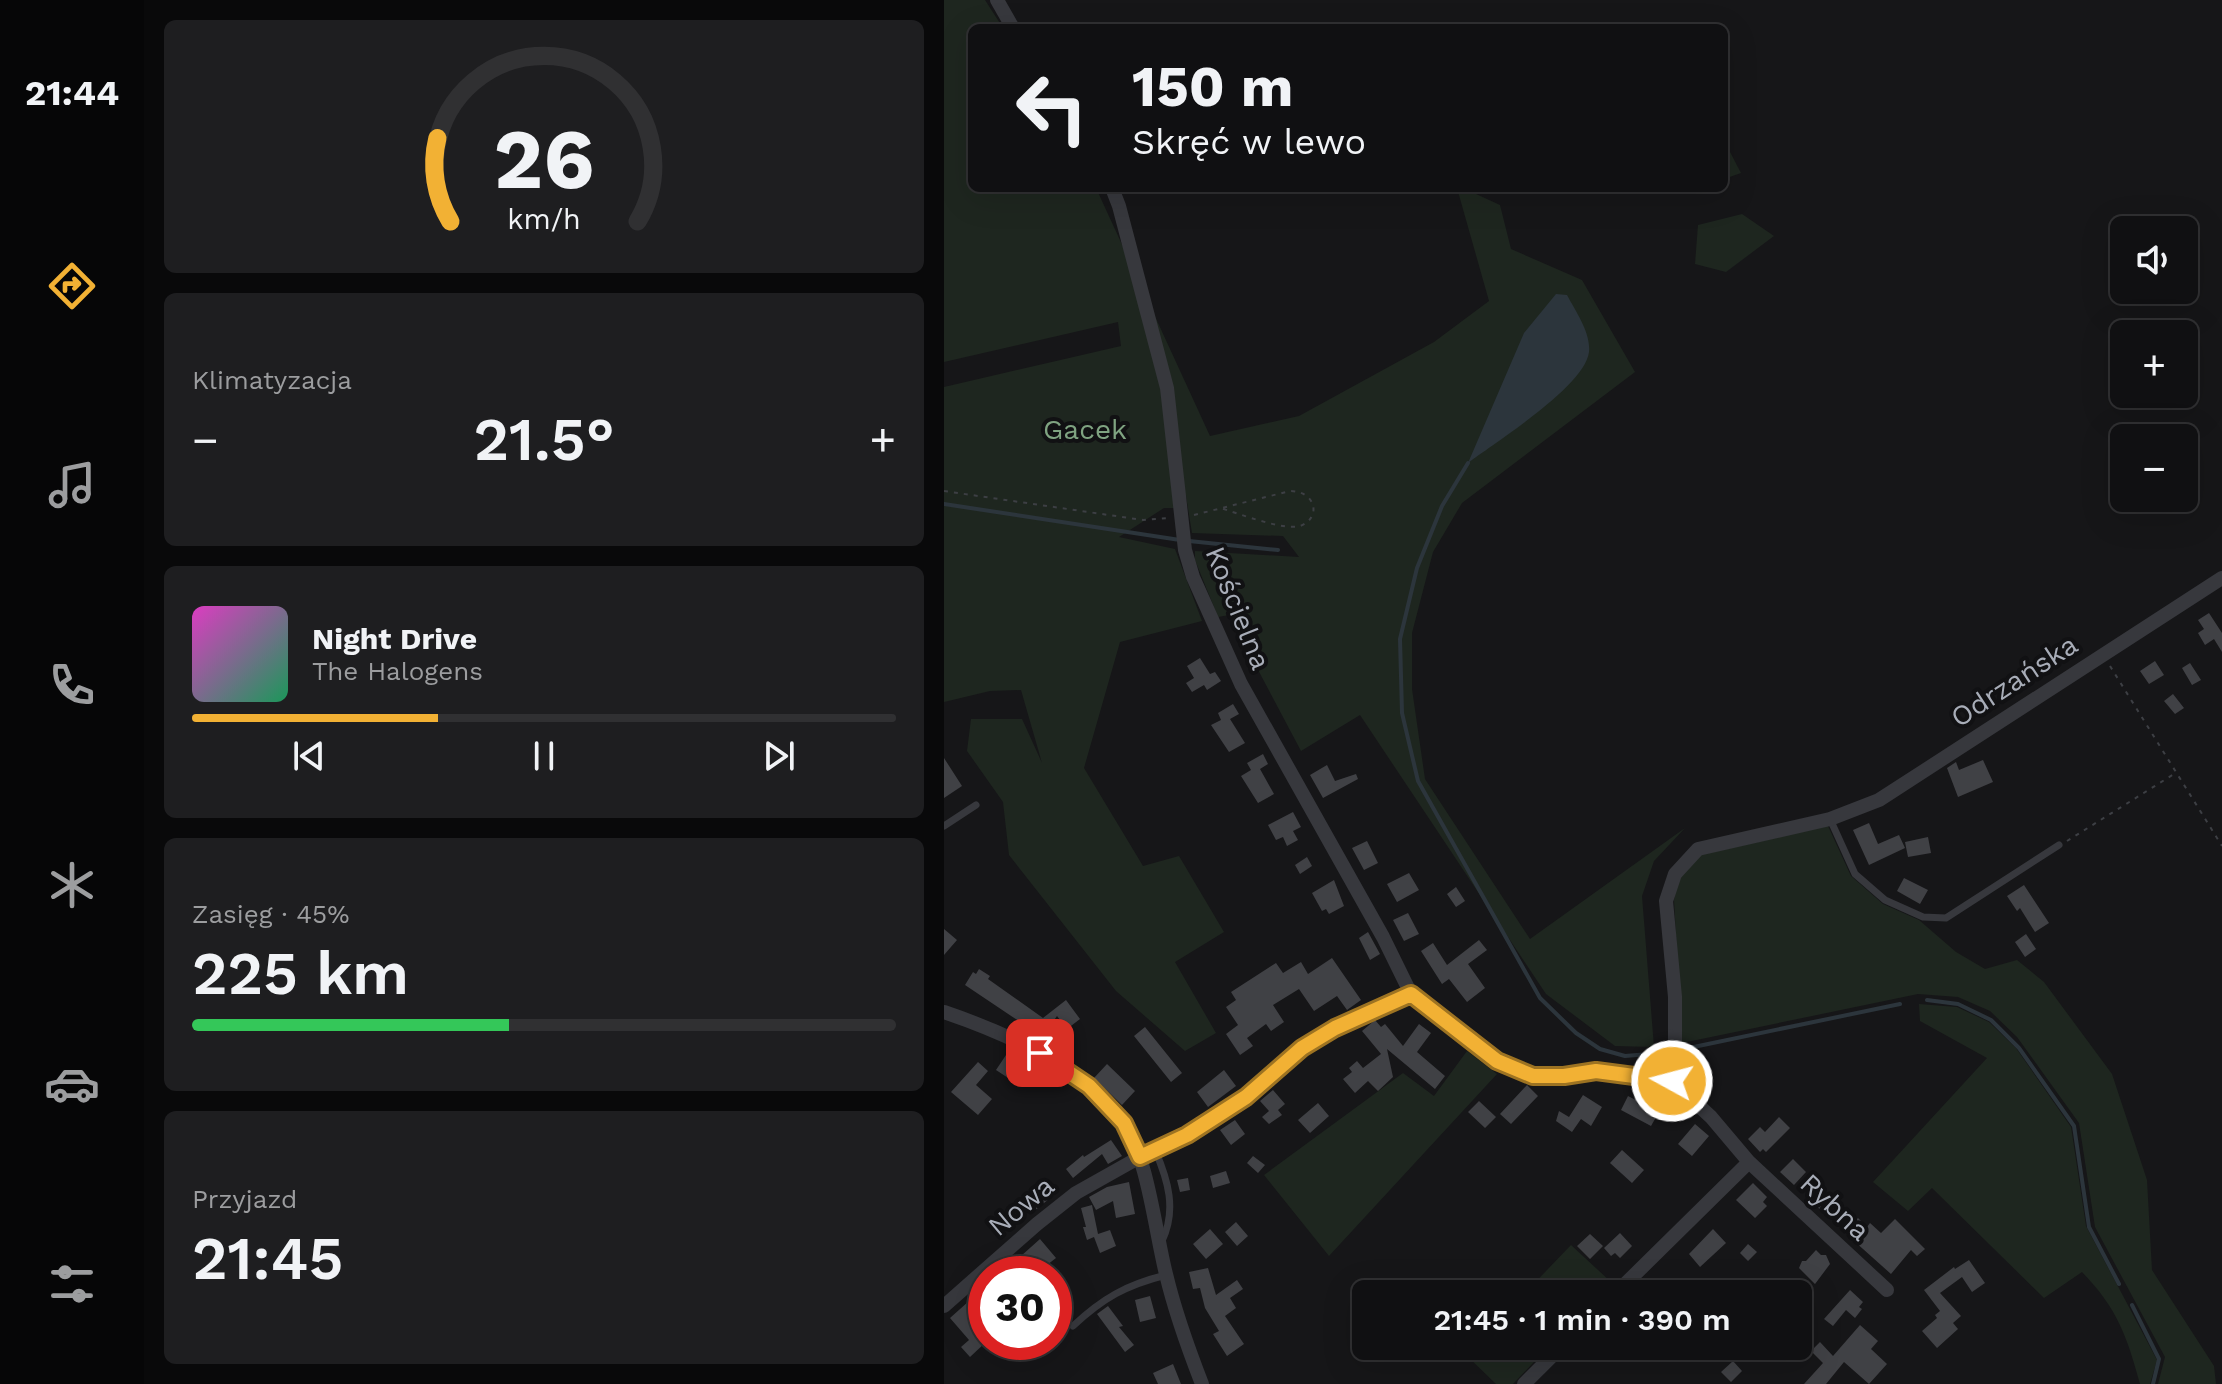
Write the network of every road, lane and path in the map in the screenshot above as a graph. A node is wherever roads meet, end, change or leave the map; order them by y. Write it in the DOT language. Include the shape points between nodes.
graph roads {
  1 [pos="997,0"];
  2 [pos="1011,24"];
  3 [pos="1114,192"];
  4 [pos="944,491"];
  5 [pos="1220,508"];
  6 [pos="1182,518"];
  7 [pos="2222,578"];
  8 [pos="2103,655"];
  9 [pos="2175,774"];
  10 [pos="976,805"];
  11 [pos="1830,819"];
  12 [pos="944,826"];
  13 [pos="2059,845"];
  14 [pos="2222,846"];
  15 [pos="1411,994"];
  16 [pos="944,1012"];
  17 [pos="1672,1081"];
  18 [pos="1155,1150"];
  19 [pos="1140,1157"];
  20 [pos="1749,1162"];
  21 [pos="1160,1246"];
  22 [pos="1166,1275"];
  23 [pos="1629,1280"];
  24 [pos="1887,1290"];
  25 [pos="944,1306"];
  26 [pos="1073,1326"];
  27 [pos="1548,1360"];
  28 [pos="1202,1384"];
  29 [pos="1524,1384"];
  1 -- 2 [label="street"];
  3 -- 6 [label="street, Kościelna" via="1167,388"];
  4 -- 6 [label="path" via="1143,520"];
  5 -- 5 [label="path" via="1289,527 1311,519 1314,508 1302,491"];
  5 -- 6 [label="path"];
  6 -- 15 [label="street, Kościelna" via="1193,577 1241,684"];
  7 -- 8 [label="street, Odrzańska"];
  8 -- 9 [label="path"];
  8 -- 11 [label="street, Odrzańska" via="1879,800"];
  9 -- 13 [label="path"];
  9 -- 14 [label="path"];
  10 -- 12 [label="lane"];
  11 -- 13 [label="lane" via="1855,874 1885,900 1923,917 1946,918"];
  11 -- 17 [label="street, Odrzańska" via="1698,849 1675,874 1666,901 1675,997"];
  15 -- 17 [label="street" via="1497,1061 1533,1076 1596,1071"];
  15 -- 18 [label="street, Nowa" via="1302,1048 1246,1097"];
  16 -- 19 [label="street" via="1040,1053 1089,1086 1124,1123"];
  17 -- 20 [label="street, Rybna"];
  18 -- 19 [label="street, Nowa"];
  18 -- 21 [label="lane" via="1172,1205"];
  19 -- 21 [label="street"];
  19 -- 25 [label="street, Nowa" via="1076,1193"];
  20 -- 23 [label="street"];
  20 -- 24 [label="street, Rybna"];
  21 -- 22 [label="street"];
  22 -- 26 [label="lane" via="1133,1284 1097,1304"];
  22 -- 28 [label="street"];
  27 -- 29 [label="street"];
}
